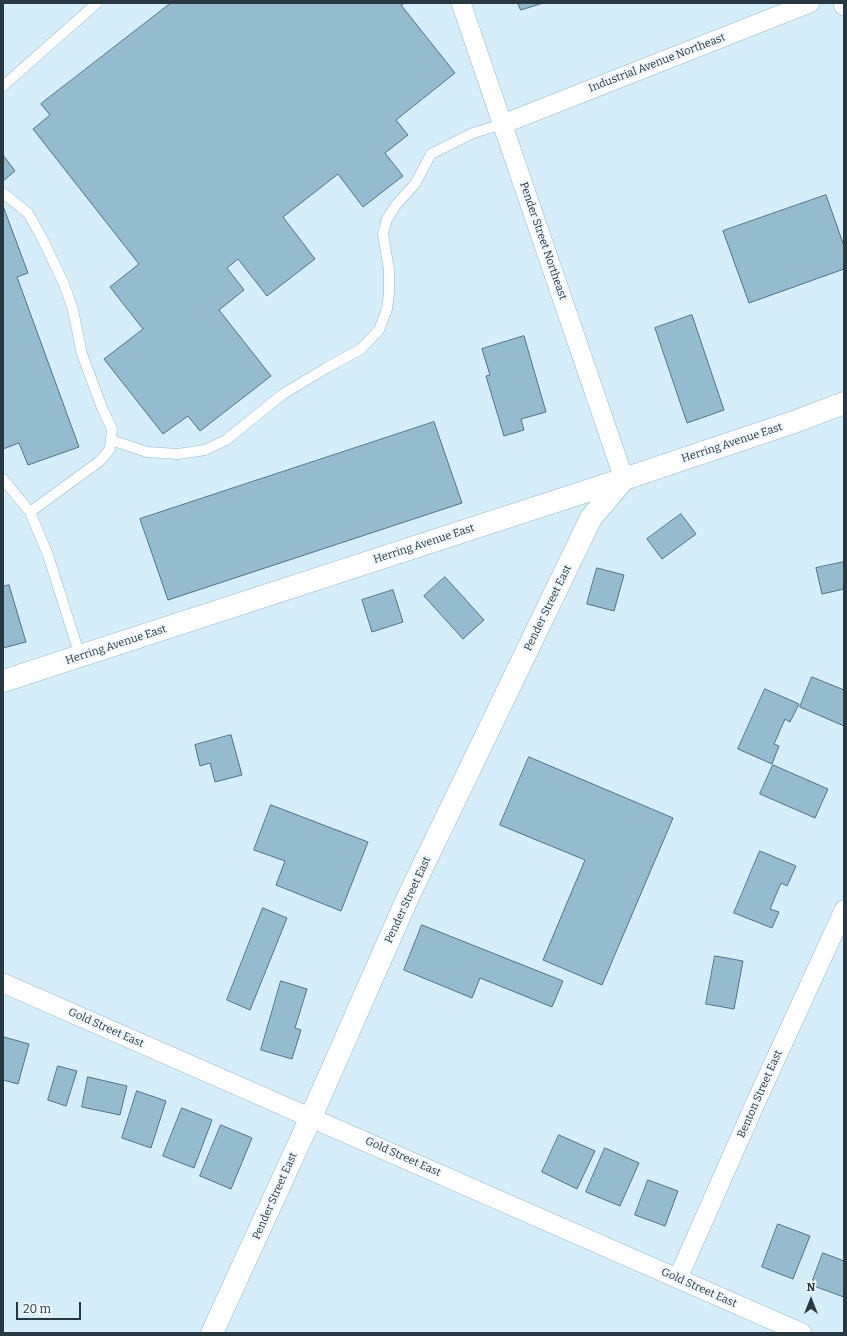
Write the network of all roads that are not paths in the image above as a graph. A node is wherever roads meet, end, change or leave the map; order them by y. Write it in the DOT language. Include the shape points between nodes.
graph roads {
  1 [pos="97,3"];
  2 [pos="461,3"];
  3 [pos="810,3"];
  4 [pos="3,86"];
  5 [pos="503,124"];
  6 [pos="3,193"];
  7 [pos="844,402"];
  8 [pos="111,440"];
  9 [pos="3,479"];
  10 [pos="624,479"];
  11 [pos="30,512"];
  12 [pos="80,656"];
  13 [pos="3,681"];
  14 [pos="844,910"];
  15 [pos="3,983"];
  16 [pos="311,1117"];
  17 [pos="678,1278"];
  18 [pos="212,1333"];
  19 [pos="802,1333"];
  1 -- 4 [label="lane"];
  2 -- 5 [label="street, Pender Street Northeast"];
  3 -- 5 [label="street, Industrial Avenue Northeast"];
  5 -- 8 [label="lane" via="473,133 431,154 415,184 387,219 383,234 389,270 390,293 387,309 379,330 361,349 283,394 226,440 205,450 178,454 147,452"];
  5 -- 10 [label="street, Pender Street Northeast"];
  6 -- 8 [label="lane" via="28,213 64,284 74,310 82,354 112,429"];
  7 -- 10 [label="street, Herring Avenue East" via="794,422"];
  8 -- 11 [label="lane" via="110,449 100,461"];
  9 -- 11 [label="lane"];
  10 -- 12 [label="street, Herring Avenue East"];
  10 -- 16 [label="street, Pender Street East" via="591,518 408,897"];
  11 -- 12 [label="lane" via="48,555"];
  12 -- 13 [label="street, Herring Avenue East"];
  14 -- 17 [label="street, Benton Street East"];
  15 -- 16 [label="street, Gold Street East"];
  16 -- 17 [label="street, Gold Street East"];
  16 -- 18 [label="street, Pender Street East"];
  17 -- 19 [label="street, Gold Street East"];
}
